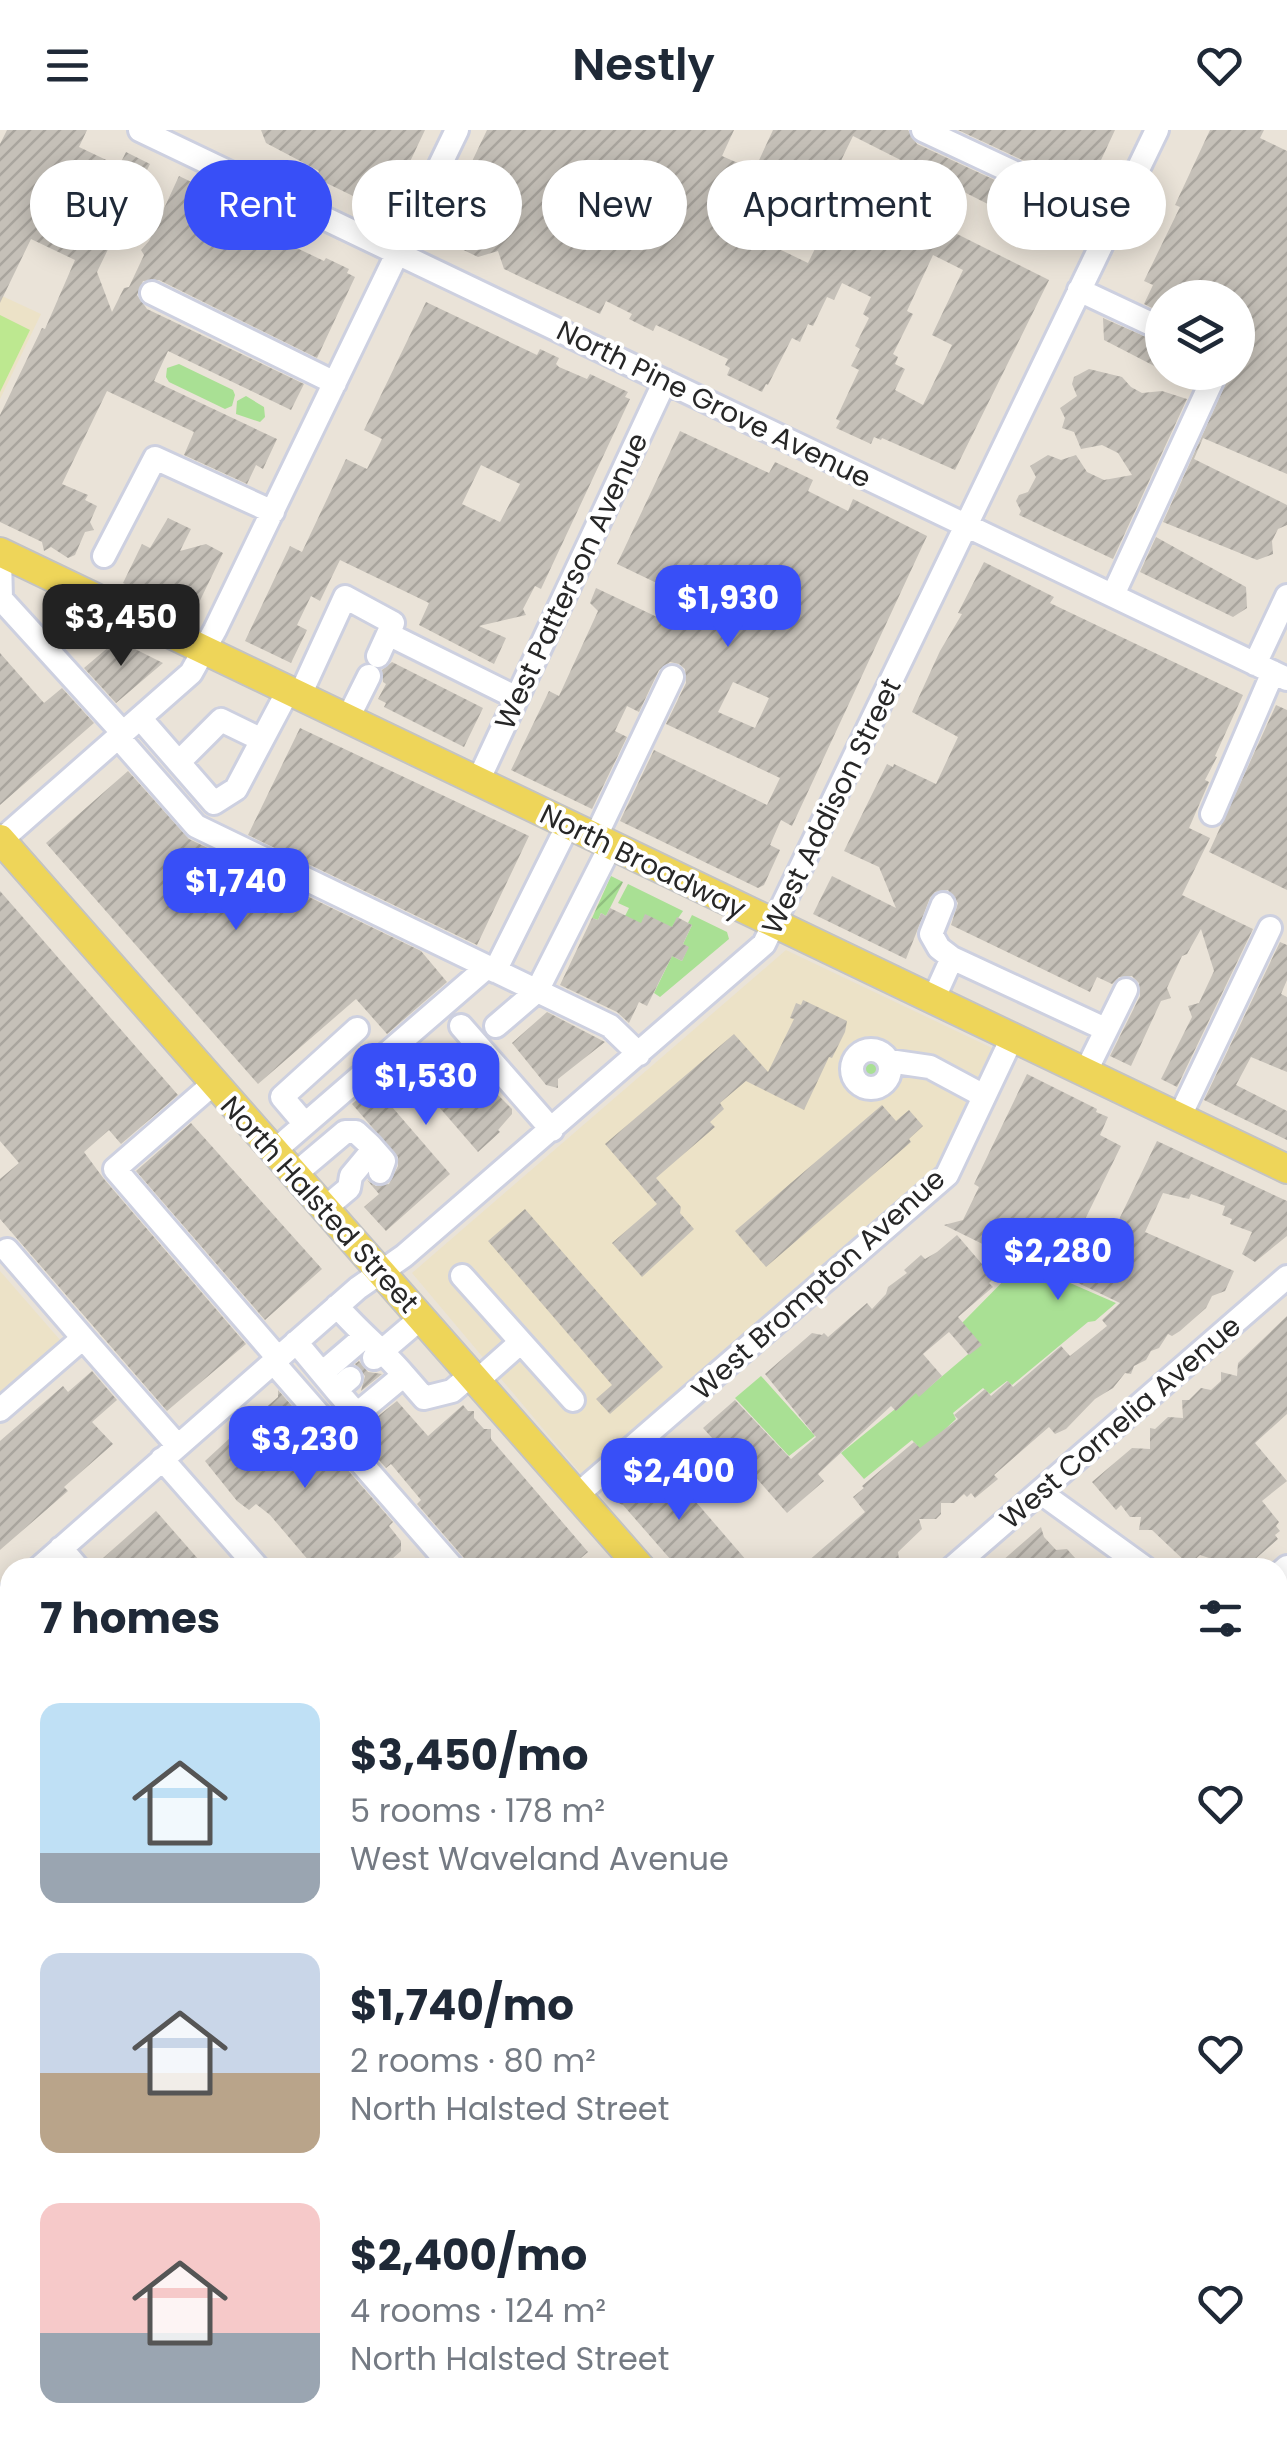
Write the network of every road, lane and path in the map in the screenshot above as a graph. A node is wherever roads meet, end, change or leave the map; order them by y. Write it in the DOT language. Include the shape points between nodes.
graph roads {
  1 [pos="140,130"];
  2 [pos="456,130"];
  3 [pos="923,130"];
  4 [pos="1156,130"];
  5 [pos="987,160"];
  6 [pos="1142,160"];
  7 [pos="1099,250"];
  8 [pos="398,254"];
  9 [pos="1080,290"];
  10 [pos="152,292"];
  11 [pos="1145,321"];
  12 [pos="664,381"];
  13 [pos="335,383"];
  14 [pos="1208,390"];
  15 [pos="273,512"];
  16 [pos="966,525"];
  17 [pos="0,555"];
  18 [pos="104,556"];
  19 [pos="1112,596"];
  20 [pos="1287,596"];
  21 [pos="206,649"];
  22 [pos="378,655"];
  23 [pos="1272,672"];
  24 [pos="672,677"];
  25 [pos="295,692"];
  26 [pos="517,698"];
  27 [pos="348,718"];
  28 [pos="127,729"];
  29 [pos="262,740"];
  30 [pos="179,762"];
  31 [pos="478,781"];
  32 [pos="1212,814"];
  33 [pos="568,825"];
  34 [pos="0,840"];
  35 [pos="603,842"];
  36 [pos="943,904"];
  37 [pos="774,925"];
  38 [pos="1270,928"];
  39 [pos="952,958"];
  40 [pos="491,969"];
  41 [pos="1126,990"];
  42 [pos="537,992"];
  43 [pos="933,1000"];
  44 [pos="461,1026"];
  45 [pos="496,1026"];
  46 [pos="356,1029"];
  47 [pos="1105,1030"];
  48 [pos="1012,1038"];
  49 [pos="640,1054"];
  50 [pos="889,1062"];
  51 [pos="1084,1073"];
  52 [pos="213,1084"];
  53 [pos="984,1096"];
  54 [pos="1179,1118"];
  55 [pos="305,1124"];
  56 [pos="552,1130"];
  57 [pos="370,1145"];
  58 [pos="273,1152"];
  59 [pos="1287,1169"];
  60 [pos="294,1176"];
  61 [pos="366,1180"];
  62 [pos="324,1209"];
  63 [pos="7,1250"];
  64 [pos="380,1272"];
  65 [pos="462,1276"];
  66 [pos="1287,1276"];
  67 [pos="337,1306"];
  68 [pos="421,1318"];
  69 [pos="83,1338"];
  70 [pos="296,1342"];
  71 [pos="521,1342"];
  72 [pos="372,1349"];
  73 [pos="275,1360"];
  74 [pos="404,1375"];
  75 [pos="474,1378"];
  76 [pos="336,1380"];
  77 [pos="573,1400"];
  78 [pos="0,1410"];
  79 [pos="170,1452"];
  80 [pos="1040,1492"];
  81 [pos="577,1494"];
  82 [pos="61,1548"];
  83 [pos="50,1558"];
  84 [pos="70,1558"];
  85 [pos="250,1558"];
  86 [pos="444,1558"];
  87 [pos="632,1558"];
  88 [pos="964,1558"];
  89 [pos="1131,1558"];
  1 -- 8 [label="street, North Pine Grove Avenue"];
  2 -- 8 [label="street"];
  3 -- 5 [label="street"];
  4 -- 6 [label="street, West Addison Street"];
  7 -- 9 [label="street, West Addison Street"];
  8 -- 12 [label="street, North Pine Grove Avenue"];
  8 -- 13 [label="street"];
  9 -- 11 [label="street"];
  9 -- 16 [label="street, West Addison Street"];
  10 -- 13 [label="street"];
  12 -- 16 [label="street, North Pine Grove Avenue"];
  12 -- 26 [label="street, West Patterson Avenue"];
  13 -- 15 [label="street"];
  14 -- 19 [label="street"];
  15 -- 18 [label="street" via="158,456"];
  15 -- 21 [label="street"];
  16 -- 19 [label="street, North Pine Grove Avenue"];
  16 -- 37 [label="street, West Addison Street"];
  17 -- 21 [label="main road, North Broadway"];
  17 -- 28 [label="street" via="2,599"];
  19 -- 23 [label="street, North Pine Grove Avenue"];
  20 -- 23 [label="street"];
  21 -- 25 [label="main road, North Broadway"];
  21 -- 28 [label="street" via="191,673"];
  22 -- 25 [label="street" via="393,623 344,597"];
  22 -- 26 [label="street"];
  22 -- 27 [label="street"];
  23 -- 32 [label="street"];
  24 -- 35 [label="street"];
  25 -- 27 [label="main road, North Broadway"];
  25 -- 29 [label="street"];
  26 -- 31 [label="street, West Patterson Avenue"];
  27 -- 31 [label="main road, North Broadway"];
  28 -- 30 [label="street"];
  28 -- 34 [label="street"];
  28 -- 40 [label="street" via="196,826"];
  29 -- 30 [label="street" via="221,720"];
  29 -- 30 [label="street" via="236,789 214,803"];
  31 -- 33 [label="main road, North Broadway"];
  33 -- 35 [label="main road, North Broadway"];
  33 -- 40 [label="street"];
  34 -- 52 [label="main road, North Halsted Street"];
  35 -- 37 [label="main road, North Broadway"];
  35 -- 42 [label="street"];
  36 -- 39 [label="street" via="931,934"];
  37 -- 43 [label="main road, North Broadway"];
  37 -- 49 [label="street, West Addison Street" via="764,944"];
  38 -- 54 [label="street"];
  39 -- 43 [label="street"];
  39 -- 47 [label="street"];
  40 -- 42 [label="street"];
  40 -- 55 [label="street"];
  41 -- 47 [label="street"];
  42 -- 45 [label="street"];
  42 -- 49 [label="street" via="610,1026"];
  43 -- 48 [label="main road, North Broadway"];
  44 -- 56 [label="street"];
  46 -- 55 [label="street" via="282,1097"];
  47 -- 51 [label="street"];
  48 -- 51 [label="main road, North Broadway"];
  48 -- 53 [label="street, West Brompton Avenue"];
  49 -- 56 [label="street, West Addison Street"];
  50 -- 53 [label="street" via="930,1067"];
  51 -- 54 [label="main road, North Broadway"];
  52 -- 58 [label="main road, North Halsted Street"];
  52 -- 73 [label="street" via="115,1170"];
  53 -- 81 [label="street, West Brompton Avenue" via="947,1175"];
  54 -- 59 [label="main road, North Broadway"];
  55 -- 58 [label="street"];
  56 -- 64 [label="street, West Addison Street"];
  57 -- 60 [label="street" via="356,1132 345,1132"];
  57 -- 61 [label="street" via="384,1161"];
  57 -- 61 [label="street" via="354,1171"];
  58 -- 60 [label="main road, North Halsted Street"];
  60 -- 62 [label="main road, North Halsted Street"];
  61 -- 62 [label="street"];
  62 -- 64 [label="main road, North Halsted Street"];
  63 -- 69 [label="street"];
  64 -- 67 [label="street, West Addison Street"];
  64 -- 68 [label="main road, North Halsted Street"];
  65 -- 71 [label="street"];
  66 -- 80 [label="street, West Cornelia Avenue"];
  67 -- 70 [label="street, West Addison Street"];
  67 -- 72 [label="street"];
  68 -- 72 [label="street"];
  68 -- 75 [label="main road, North Halsted Street"];
  69 -- 78 [label="street"];
  69 -- 79 [label="street"];
  70 -- 73 [label="street, West Addison Street"];
  70 -- 76 [label="street"];
  71 -- 75 [label="street"];
  71 -- 77 [label="street"];
  72 -- 74 [label="street"];
  72 -- 76 [label="street"];
  73 -- 79 [label="street, West Addison Street"];
  73 -- 86 [label="street"];
  74 -- 75 [label="street" via="424,1398"];
  74 -- 76 [label="street" via="357,1414"];
  75 -- 81 [label="main road, North Halsted Street"];
  79 -- 82 [label="street, West Addison Street"];
  79 -- 85 [label="street"];
  80 -- 88 [label="street, West Cornelia Avenue"];
  80 -- 89 [label="street"];
  81 -- 87 [label="main road, North Halsted Street"];
  82 -- 83 [label="street, West Addison Street"];
  82 -- 84 [label="street"];
}
